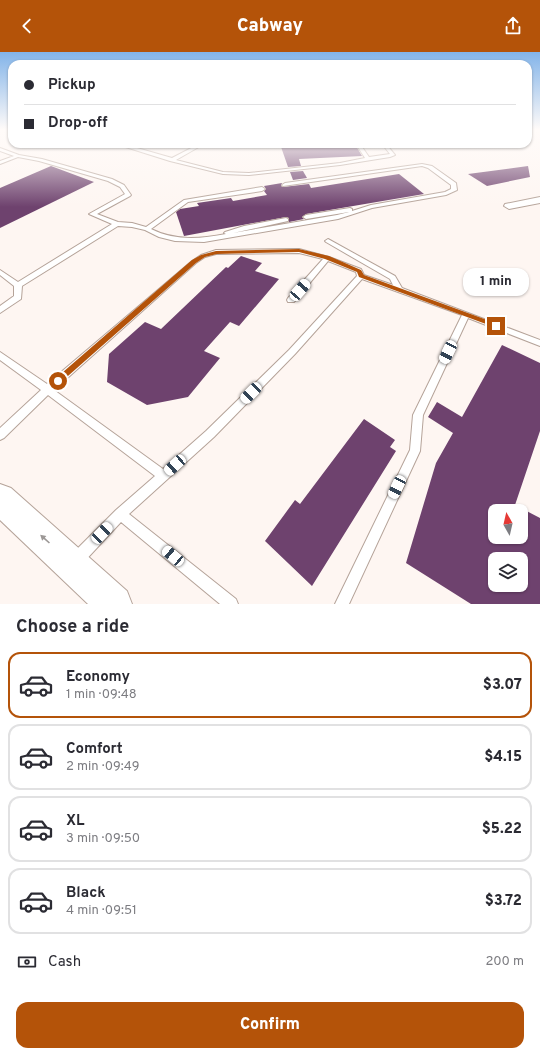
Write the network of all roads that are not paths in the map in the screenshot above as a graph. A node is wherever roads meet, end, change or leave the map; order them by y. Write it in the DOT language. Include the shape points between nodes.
graph roads {
  1 [pos="15,155"];
  2 [pos="154,155"];
  3 [pos="182,155"];
  4 [pos="366,155"];
  5 [pos="391,155"];
  6 [pos="18,156"];
  7 [pos="368,158"];
  8 [pos="172,160"];
  9 [pos="0,163"];
  10 [pos="285,185"];
  11 [pos="262,189"];
  12 [pos="540,200"];
  13 [pos="509,206"];
  14 [pos="371,207"];
  15 [pos="306,217"];
  16 [pos="286,220"];
  17 [pos="117,224"];
  18 [pos="147,229"];
  19 [pos="204,240"];
  20 [pos="328,241"];
  21 [pos="327,258"];
  22 [pos="0,272"];
  23 [pos="361,276"];
  24 [pos="18,285"];
  25 [pos="398,289"];
  26 [pos="290,300"];
  27 [pos="0,310"];
  28 [pos="466,314"];
  29 [pos="540,343"];
  30 [pos="0,356"];
  31 [pos="47,390"];
  32 [pos="0,435"];
  33 [pos="164,476"];
  34 [pos="0,499"];
  35 [pos="120,514"];
  36 [pos="72,564"];
  37 [pos="114,604"];
  38 [pos="231,604"];
  39 [pos="342,604"];
  1 -- 6 [label="lane"];
  2 -- 8 [label="lane"];
  3 -- 8 [label="lane"];
  4 -- 7 [label="lane"];
  5 -- 7 [label="lane"];
  6 -- 9 [label="lane"];
  6 -- 17 [label="lane" via="110,180 122,186 128,195 92,214"];
  7 -- 8 [label="lane" via="340,164 249,174 223,173"];
  10 -- 14 [label="lane" via="422,165 430,167 454,184 454,190 446,193"];
  11 -- 18 [label="lane" via="186,201"];
  12 -- 13 [label="street"];
  14 -- 15 [label="lane"];
  14 -- 19 [label="lane" via="331,219"];
  16 -- 19 [label="lane" via="244,228"];
  17 -- 18 [label="lane"];
  17 -- 24 [label="lane"];
  18 -- 19 [label="lane" via="169,239"];
  20 -- 25 [label="lane" via="393,278"];
  21 -- 23 [label="lane" via="359,271"];
  21 -- 26 [label="lane"];
  21 -- 31 [label="lane" via="299,251 216,252 203,256"];
  22 -- 24 [label="lane"];
  23 -- 25 [label="lane"];
  23 -- 33 [label="lane" via="286,357 210,434"];
  24 -- 27 [label="lane" via="18,297"];
  25 -- 28 [label="lane"];
  28 -- 29 [label="lane"];
  28 -- 39 [label="lane" via="418,415 415,451"];
  30 -- 31 [label="lane"];
  31 -- 32 [label="lane"];
  31 -- 33 [label="lane"];
  33 -- 35 [label="lane"];
  36 -- 34 [label="main road, one-way"];
  35 -- 36 [label="lane"];
  35 -- 38 [label="lane"];
  36 -- 37 [label="main road"];
}
